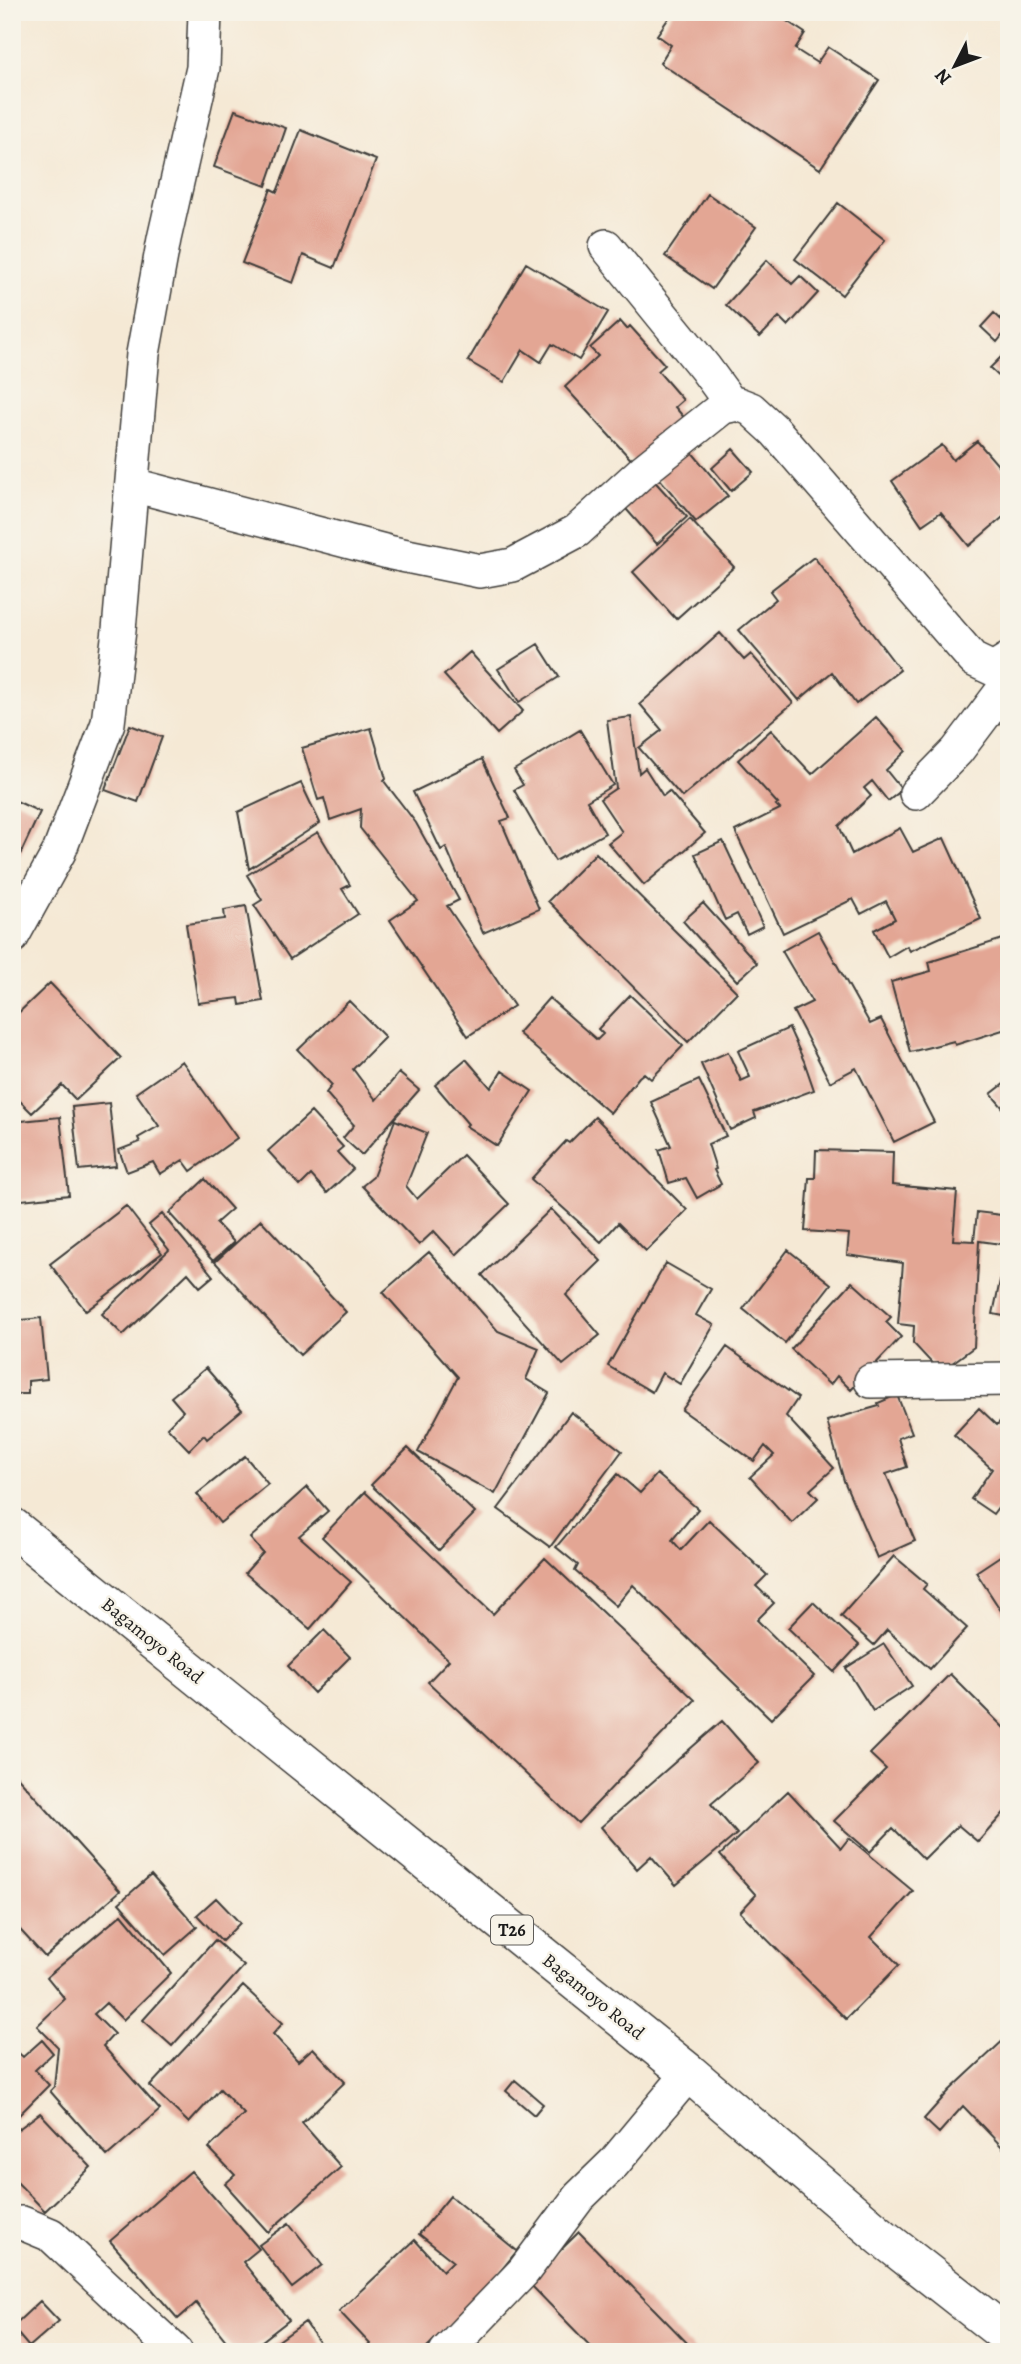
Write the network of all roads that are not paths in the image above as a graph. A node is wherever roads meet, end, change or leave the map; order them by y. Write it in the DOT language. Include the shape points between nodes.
graph roads {
  1 [pos="205,12"];
  2 [pos="606,246"];
  3 [pos="732,405"];
  4 [pos="133,485"];
  5 [pos="1004,676"];
  6 [pos="916,793"];
  7 [pos="12,937"];
  8 [pos="1009,1379"];
  9 [pos="871,1381"];
  10 [pos="12,1527"];
  11 [pos="689,2073"];
  12 [pos="12,2224"];
  13 [pos="1009,2337"];
  14 [pos="176,2352"];
  15 [pos="446,2352"];
  1 -- 4 [label="street" via="203,68 143,354"];
  2 -- 3 [label="street"];
  3 -- 4 [label="street" via="700,424 577,531 513,565 480,570 392,554"];
  3 -- 5 [label="street" via="751,409 775,431 974,660"];
  4 -- 7 [label="street" via="108,723 59,852"];
  5 -- 6 [label="street" via="957,751"];
  8 -- 9 [label="street"];
  10 -- 11 [label="highway, Bagamoyo Road / T26"];
  11 -- 13 [label="highway, Bagamoyo Road / T26" via="883,2238"];
  11 -- 15 [label="street" via="614,2163 579,2197 523,2272"];
  12 -- 14 [label="street" via="22,2222 51,2235"];
}
